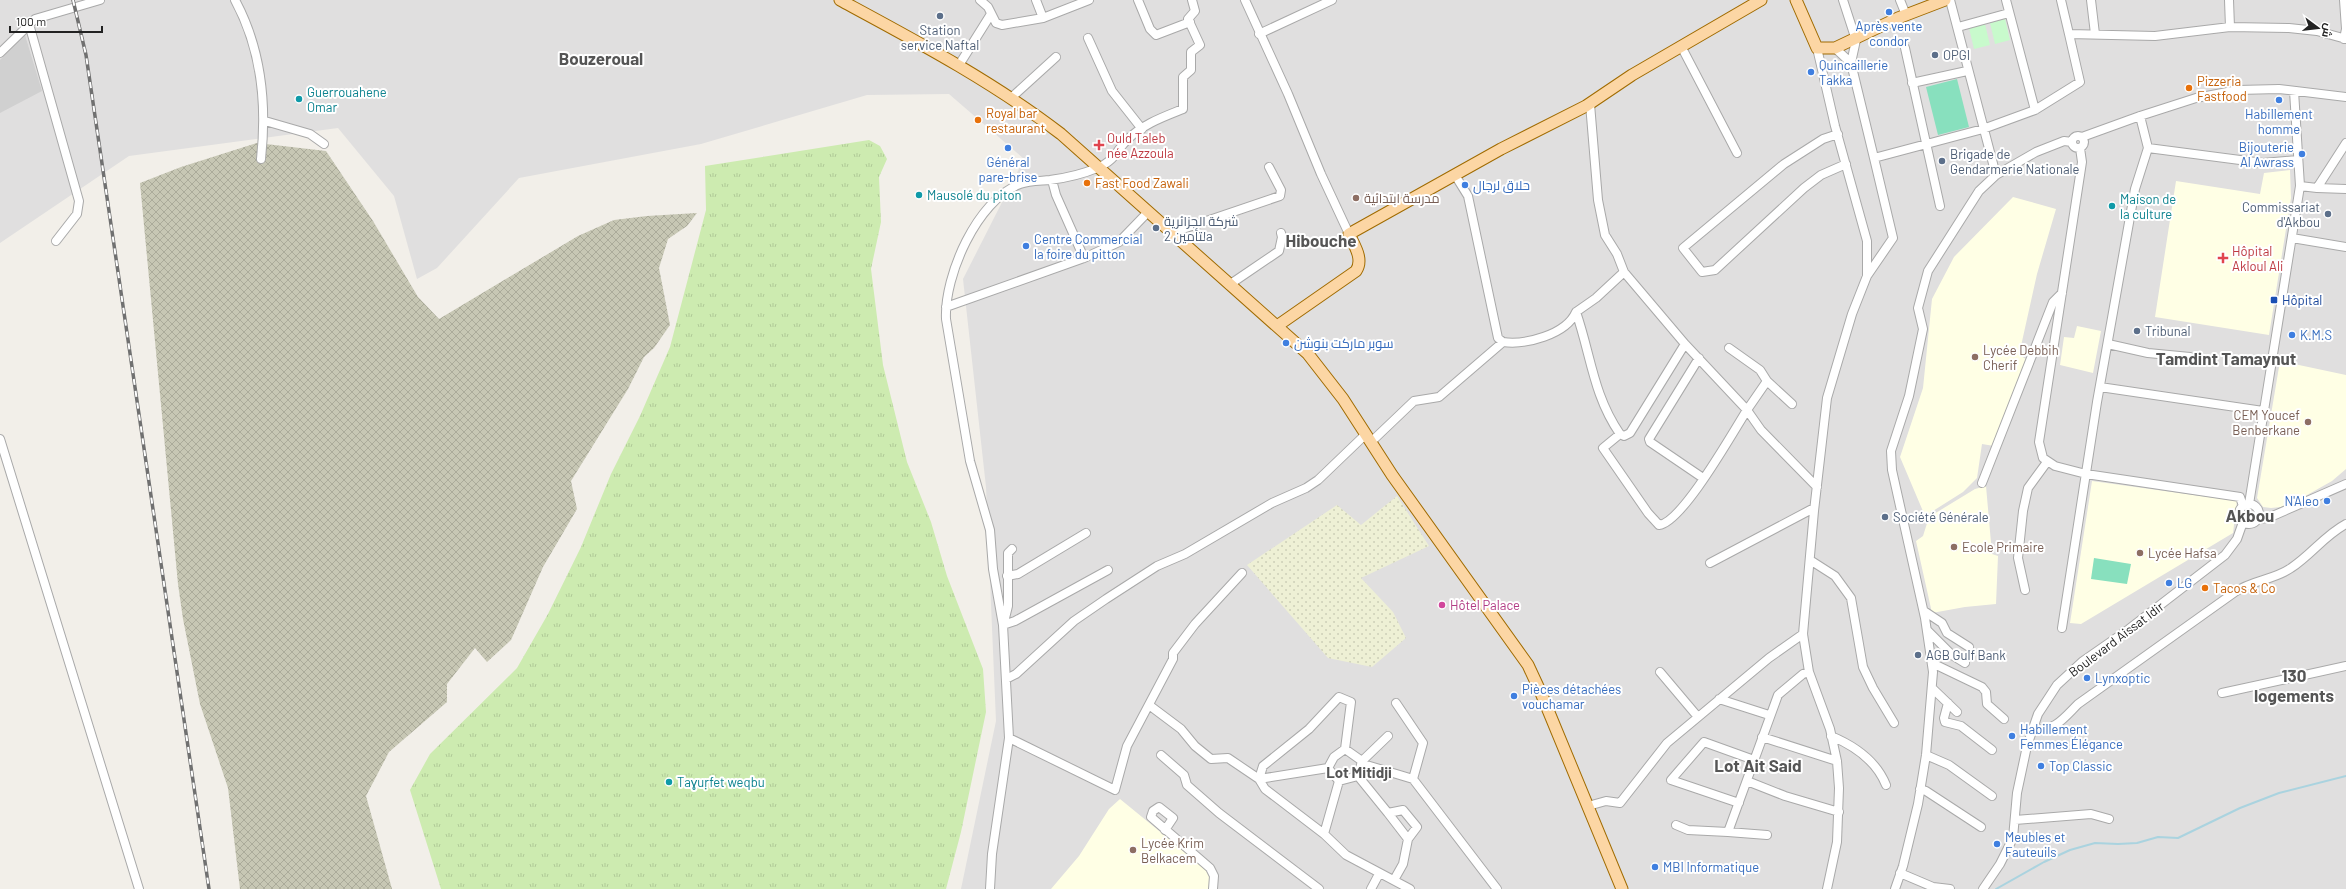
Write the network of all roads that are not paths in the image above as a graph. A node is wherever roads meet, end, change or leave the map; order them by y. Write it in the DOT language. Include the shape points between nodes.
graph roads {
  1 [pos="100,0"];
  2 [pos="235,0"];
  3 [pos="840,0"];
  4 [pos="980,0"];
  5 [pos="1036,0"];
  6 [pos="1089,0"];
  7 [pos="1138,0"];
  8 [pos="1192,0"];
  9 [pos="1245,0"];
  10 [pos="1332,0"];
  11 [pos="1761,0"];
  12 [pos="1796,0"];
  13 [pos="1843,0"];
  14 [pos="1900,0"];
  15 [pos="1945,0"];
  16 [pos="1950,0"];
  17 [pos="2006,0"];
  18 [pos="2061,0"];
  19 [pos="2090,0"];
  20 [pos="2229,0"];
  21 [pos="2344,0"];
  22 [pos="1067,4"];
  23 [pos="2009,13"];
  24 [pos="990,14"];
  25 [pos="1906,16"];
  26 [pos="1043,18"];
  27 [pos="1190,22"];
  28 [pos="29,24"];
  29 [pos="1958,27"];
  30 [pos="2230,27"];
  31 [pos="1259,34"];
  32 [pos="2069,34"];
  33 [pos="2095,34"];
  34 [pos="1088,38"];
  35 [pos="2345,39"];
  36 [pos="1856,40"];
  37 [pos="1681,46"];
  38 [pos="1817,48"];
  39 [pos="1835,48"];
  40 [pos="1905,48"];
  41 [pos="0,53"];
  42 [pos="1056,57"];
  43 [pos="1851,63"];
  44 [pos="959,65"];
  45 [pos="1967,71"];
  46 [pos="1912,83"];
  47 [pos="2294,91"];
  48 [pos="2346,96"];
  49 [pos="1011,98"];
  50 [pos="1590,104"];
  51 [pos="2035,110"];
  52 [pos="2140,116"];
  53 [pos="265,121"];
  54 [pos="1142,129"];
  55 [pos="1983,129"];
  56 [pos="1838,134"];
  57 [pos="2082,137"];
  58 [pos="2072,142"];
  59 [pos="2346,143"];
  60 [pos="324,144"];
  61 [pos="1926,145"];
  62 [pos="2080,148"];
  63 [pos="2148,148"];
  64 [pos="1737,153"];
  65 [pos="1874,158"];
  66 [pos="261,159"];
  67 [pos="2298,160"];
  68 [pos="1846,164"];
  69 [pos="1269,167"];
  70 [pos="1097,168"];
  71 [pos="1455,175"];
  72 [pos="1996,175"];
  73 [pos="1052,180"];
  74 [pos="2300,186"];
  75 [pos="2317,188"];
  76 [pos="2346,189"];
  77 [pos="1940,206"];
  78 [pos="1148,212"];
  79 [pos="1171,233"];
  80 [pos="1281,233"];
  81 [pos="1349,234"];
  82 [pos="2292,238"];
  83 [pos="56,241"];
  84 [pos="2346,247"];
  85 [pos="1084,258"];
  86 [pos="1624,272"];
  87 [pos="1867,276"];
  88 [pos="1229,285"];
  89 [pos="2062,293"];
  90 [pos="946,307"];
  91 [pos="1576,312"];
  92 [pos="1277,326"];
  93 [pos="1503,342"];
  94 [pos="1685,344"];
  95 [pos="2108,344"];
  96 [pos="1729,348"];
  97 [pos="2190,357"];
  98 [pos="1699,358"];
  99 [pos="1768,381"];
  100 [pos="2100,387"];
  101 [pos="1792,404"];
  102 [pos="1747,410"];
  103 [pos="2263,411"];
  104 [pos="1620,434"];
  105 [pos="1369,438"];
  106 [pos="0,439"];
  107 [pos="2047,462"];
  108 [pos="2086,474"];
  109 [pos="1703,478"];
  110 [pos="1982,483"];
  111 [pos="2346,484"];
  112 [pos="1817,488"];
  113 [pos="2246,505"];
  114 [pos="1814,508"];
  115 [pos="2257,519"];
  116 [pos="2243,522"];
  117 [pos="2346,524"];
  118 [pos="1086,533"];
  119 [pos="1012,550"];
  120 [pos="1810,560"];
  121 [pos="1710,563"];
  122 [pos="1108,570"];
  123 [pos="1242,573"];
  124 [pos="1007,576"];
  125 [pos="2025,590"];
  126 [pos="1924,611"];
  127 [pos="1003,625"];
  128 [pos="2062,628"];
  129 [pos="1927,630"];
  130 [pos="1803,634"];
  131 [pos="1969,648"];
  132 [pos="1932,663"];
  133 [pos="1965,663"];
  134 [pos="2346,666"];
  135 [pos="1660,672"];
  136 [pos="1809,672"];
  137 [pos="1006,679"];
  138 [pos="1932,688"];
  139 [pos="2222,693"];
  140 [pos="1719,700"];
  141 [pos="1396,703"];
  142 [pos="1948,703"];
  143 [pos="1149,705"];
  144 [pos="1958,712"];
  145 [pos="1770,715"];
  146 [pos="1698,717"];
  147 [pos="2004,719"];
  148 [pos="1894,723"];
  149 [pos="2033,730"];
  150 [pos="1388,736"];
  151 [pos="1831,736"];
  152 [pos="1009,738"];
  153 [pos="1762,738"];
  154 [pos="1345,749"];
  155 [pos="1992,750"];
  156 [pos="1161,755"];
  157 [pos="1926,755"];
  158 [pos="1754,760"];
  159 [pos="1837,761"];
  160 [pos="1363,762"];
  161 [pos="1328,768"];
  162 [pos="1358,776"];
  163 [pos="1259,779"];
  164 [pos="1413,779"];
  165 [pos="1338,781"];
  166 [pos="1747,781"];
  167 [pos="1886,786"];
  168 [pos="1920,789"];
  169 [pos="1992,796"];
  170 [pos="1739,803"];
  171 [pos="1588,806"];
  172 [pos="1839,812"];
  173 [pos="1388,813"];
  174 [pos="2109,819"];
  175 [pos="2015,820"];
  176 [pos="1676,825"];
  177 [pos="1981,827"];
  178 [pos="1165,830"];
  179 [pos="1728,832"];
  180 [pos="1324,834"];
  181 [pos="1767,835"];
  182 [pos="1408,838"];
  183 [pos="1900,873"];
  184 [pos="1379,874"];
  185 [pos="1394,880"];
  186 [pos="139,889"];
  187 [pos="990,889"];
  188 [pos="1213,889"];
  189 [pos="1319,889"];
  190 [pos="1371,889"];
  191 [pos="1410,889"];
  192 [pos="1497,889"];
  193 [pos="1622,889"];
  194 [pos="1827,889"];
  195 [pos="1895,889"];
  196 [pos="1950,889"];
  197 [pos="1983,889"];
  1 -- 28 [label="street" via="42,15"];
  2 -- 53 [label="street" via="246,21 254,46"];
  3 -- 44 [label="main road"];
  4 -- 24 [label="street" via="988,7"];
  5 -- 26 [label="street"];
  6 -- 22 [label="street"];
  7 -- 27 [label="street" via="1150,29 1156,35"];
  8 -- 27 [label="street" via="1195,11 1188,17"];
  9 -- 31 [label="street"];
  10 -- 31 [label="street"];
  11 -- 37 [label="main road"];
  12 -- 38 [label="main road"];
  13 -- 36 [label="street"];
  14 -- 25 [label="street"];
  15 -- 25 [label="main road"];
  16 -- 29 [label="street"];
  17 -- 23 [label="street"];
  18 -- 32 [label="street"];
  19 -- 33 [label="street"];
  20 -- 30 [label="street"];
  21 -- 35 [label="street"];
  22 -- 26 [label="street"];
  23 -- 29 [label="street"];
  23 -- 51 [label="street"];
  24 -- 26 [label="street" via="996,23 1002,25"];
  24 -- 44 [label="street"];
  25 -- 36 [label="main road"];
  27 -- 54 [label="street" via="1200,45 1191,52 1191,70 1183,77 1183,108 1156,119"];
  28 -- 41 [label="street"];
  28 -- 83 [label="street" via="79,201 77,214"];
  29 -- 45 [label="street"];
  30 -- 33 [label="street" via="2155,36"];
  30 -- 35 [label="street" via="2296,28"];
  31 -- 81 [label="street"];
  32 -- 33 [label="street"];
  32 -- 51 [label="street" via="2080,82"];
  34 -- 54 [label="street" via="1112,91"];
  36 -- 39 [label="main road"];
  36 -- 43 [label="street"];
  37 -- 50 [label="main road"];
  37 -- 64 [label="street"];
  38 -- 39 [label="main road"];
  38 -- 56 [label="street"];
  39 -- 43 [label="street"];
  40 -- 46 [label="street"];
  42 -- 49 [label="street"];
  43 -- 65 [label="street"];
  44 -- 49 [label="main road"];
  45 -- 46 [label="street"];
  45 -- 55 [label="street"];
  46 -- 61 [label="street"];
  47 -- 48 [label="street"];
  47 -- 52 [label="street" via="2238,90 2196,98"];
  47 -- 67 [label="street"];
  49 -- 70 [label="main road" via="1061,134"];
  50 -- 71 [label="main road"];
  50 -- 86 [label="street" via="1598,200 1605,234"];
  51 -- 55 [label="street"];
  52 -- 57 [label="street"];
  52 -- 63 [label="street"];
  53 -- 60 [label="street" via="310,134"];
  53 -- 66 [label="street"];
  54 -- 70 [label="street" via="1126,140 1114,159"];
  55 -- 61 [label="street"];
  55 -- 72 [label="street"];
  56 -- 68 [label="street"];
  56 -- 68 [label="street" via="1823,139 1784,164 1682,248 1702,272 1715,270 1804,188 1821,175"];
  57 -- 58 [label="street" via="2075,137"];
  57 -- 62 [label="street" via="2084,143"];
  58 -- 62 [label="street"];
  58 -- 72 [label="street" via="2064,141 2036,152"];
  59 -- 75 [label="street"];
  61 -- 65 [label="street"];
  61 -- 77 [label="street"];
  62 -- 89 [label="street" via="2082,162"];
  63 -- 67 [label="street" via="2263,164"];
  63 -- 95 [label="street" via="2135,189"];
  65 -- 87 [label="street" via="1893,238"];
  67 -- 74 [label="street"];
  68 -- 87 [label="street" via="1867,241"];
  69 -- 79 [label="street" via="1281,190 1280,196"];
  70 -- 73 [label="street"];
  70 -- 78 [label="main road"];
  71 -- 81 [label="main road"];
  71 -- 93 [label="street" via="1468,196 1496,331 1498,338"];
  72 -- 126 [label="street" via="1979,191 1957,222 1928,271 1918,308 1923,329 1909,396 1891,451 1892,470"];
  73 -- 85 [label="street"];
  73 -- 90 [label="street" via="1021,184 1013,188 979,219 966,240 952,275"];
  74 -- 75 [label="street"];
  74 -- 82 [label="street"];
  75 -- 76 [label="street"];
  78 -- 79 [label="main road"];
  78 -- 85 [label="street" via="1119,242"];
  79 -- 88 [label="main road"];
  80 -- 88 [label="street" via="1279,251"];
  81 -- 92 [label="main road" via="1359,257 1359,267 1356,271"];
  82 -- 84 [label="street"];
  82 -- 103 [label="street"];
  85 -- 90 [label="street"];
  86 -- 91 [label="street" via="1596,298"];
  86 -- 94 [label="street"];
  87 -- 112 [label="street" via="1852,314 1827,398"];
  88 -- 92 [label="main road"];
  89 -- 107 [label="street" via="2039,442 2043,458"];
  89 -- 110 [label="street" via="2053,302"];
  90 -- 127 [label="street" via="970,461 990,530 993,569"];
  91 -- 93 [label="street" via="1573,319 1544,336 1529,342"];
  91 -- 104 [label="street" via="1597,393"];
  92 -- 105 [label="main road" via="1308,354"];
  93 -- 105 [label="street" via="1440,397 1414,401"];
  94 -- 98 [label="street"];
  94 -- 104 [label="street" via="1630,433 1624,436"];
  95 -- 97 [label="street" via="2148,353"];
  95 -- 100 [label="street"];
  96 -- 99 [label="street" via="1760,370"];
  98 -- 102 [label="street"];
  98 -- 109 [label="street" via="1649,439"];
  99 -- 101 [label="street"];
  99 -- 102 [label="street"];
  100 -- 103 [label="street"];
  100 -- 108 [label="street"];
  102 -- 109 [label="street"];
  102 -- 112 [label="street" via="1761,430"];
  103 -- 113 [label="street"];
  104 -- 109 [label="street" via="1603,448 1659,525 1664,525 1682,510"];
  105 -- 137 [label="street" via="1306,488 1272,503 1185,554 1157,566 1074,621 1016,674"];
  105 -- 171 [label="main road" via="1392,475 1528,665"];
  106 -- 186 [label="street"];
  107 -- 108 [label="street"];
  107 -- 125 [label="street" via="2028,488 2018,558"];
  108 -- 113 [label="street" via="2240,497"];
  108 -- 128 [label="street"];
  111 -- 115 [label="street" via="2268,518"];
  112 -- 114 [label="street"];
  113 -- 115 [label="street" via="2255,506 2258,510"];
  113 -- 116 [label="street" via="2239,515"];
  114 -- 120 [label="street"];
  114 -- 121 [label="street"];
  115 -- 116 [label="street" via="2253,523"];
  116 -- 149 [label="street, Boulevard Aissat Idir" via="2237,539 2225,555 2083,661 2057,685 2038,714"];
  117 -- 149 [label="street" via="2291,569 2243,586 2234,592 2078,704 2057,725 2046,730"];
  118 -- 124 [label="street" via="1018,574"];
  119 -- 124 [label="street" via="1008,552"];
  120 -- 130 [label="street"];
  120 -- 148 [label="street" via="1835,576 1851,598 1863,667"];
  122 -- 127 [label="street" via="1015,621"];
  123 -- 143 [label="street" via="1172,653 1172,659"];
  124 -- 127 [label="street" via="1008,606"];
  126 -- 129 [label="street"];
  126 -- 131 [label="street" via="1942,624 1947,633"];
  127 -- 137 [label="street"];
  129 -- 132 [label="street"];
  129 -- 133 [label="street" via="1952,655"];
  130 -- 136 [label="street"];
  130 -- 140 [label="street" via="1769,658"];
  132 -- 138 [label="street"];
  132 -- 147 [label="street" via="1982,687 1986,692 1988,704"];
  134 -- 139 [label="street"];
  135 -- 146 [label="street"];
  136 -- 145 [label="street" via="1778,695"];
  136 -- 151 [label="street"];
  137 -- 152 [label="street"];
  138 -- 142 [label="street"];
  138 -- 157 [label="street"];
  140 -- 145 [label="street"];
  140 -- 146 [label="street"];
  141 -- 164 [label="street" via="1423,743"];
  142 -- 144 [label="street"];
  142 -- 155 [label="street" via="1945,722 1961,726"];
  143 -- 152 [label="street" via="1127,746 1115,790"];
  143 -- 163 [label="street" via="1181,729 1195,746 1211,759 1228,758"];
  145 -- 153 [label="street"];
  146 -- 171 [label="street" via="1667,743 1620,804 1606,800"];
  149 -- 175 [label="street, Boulevard Aissat Idir" via="2017,793"];
  150 -- 160 [label="street"];
  151 -- 159 [label="street"];
  151 -- 167 [label="street" via="1862,752 1882,775"];
  152 -- 187 [label="street" via="992,854"];
  153 -- 158 [label="street"];
  153 -- 159 [label="street"];
  154 -- 160 [label="street"];
  154 -- 161 [label="street" via="1334,757"];
  154 -- 163 [label="street" via="1351,702 1339,697 1309,729 1263,766"];
  156 -- 189 [label="street" via="1184,774 1187,785 1198,795"];
  157 -- 168 [label="street"];
  157 -- 169 [label="street" via="1949,765"];
  158 -- 166 [label="street"];
  158 -- 170 [label="street" via="1704,742 1671,780"];
  159 -- 172 [label="street"];
  160 -- 162 [label="street"];
  160 -- 164 [label="street"];
  161 -- 163 [label="street"];
  161 -- 165 [label="street"];
  162 -- 165 [label="street"];
  162 -- 173 [label="street"];
  163 -- 180 [label="street" via="1265,789"];
  164 -- 192 [label="street"];
  165 -- 180 [label="street"];
  166 -- 170 [label="street"];
  166 -- 172 [label="street" via="1785,796"];
  168 -- 177 [label="street"];
  168 -- 183 [label="street"];
  170 -- 179 [label="street"];
  171 -- 193 [label="main road"];
  172 -- 194 [label="street" via="1837,842"];
  173 -- 182 [label="street"];
  173 -- 182 [label="street" via="1403,810 1417,827"];
  174 -- 175 [label="street" via="2086,814"];
  175 -- 197 [label="street, Boulevard Aissat Idir" via="2013,838"];
  176 -- 179 [label="street" via="1688,830"];
  178 -- 188 [label="street" via="1210,868 1214,876"];
  179 -- 181 [label="street"];
  180 -- 184 [label="street" via="1346,855"];
  182 -- 185 [label="street" via="1403,864"];
  183 -- 195 [label="street"];
  183 -- 196 [label="street" via="1932,888"];
  184 -- 185 [label="street"];
  184 -- 190 [label="street"];
  185 -- 191 [label="street"];
}
